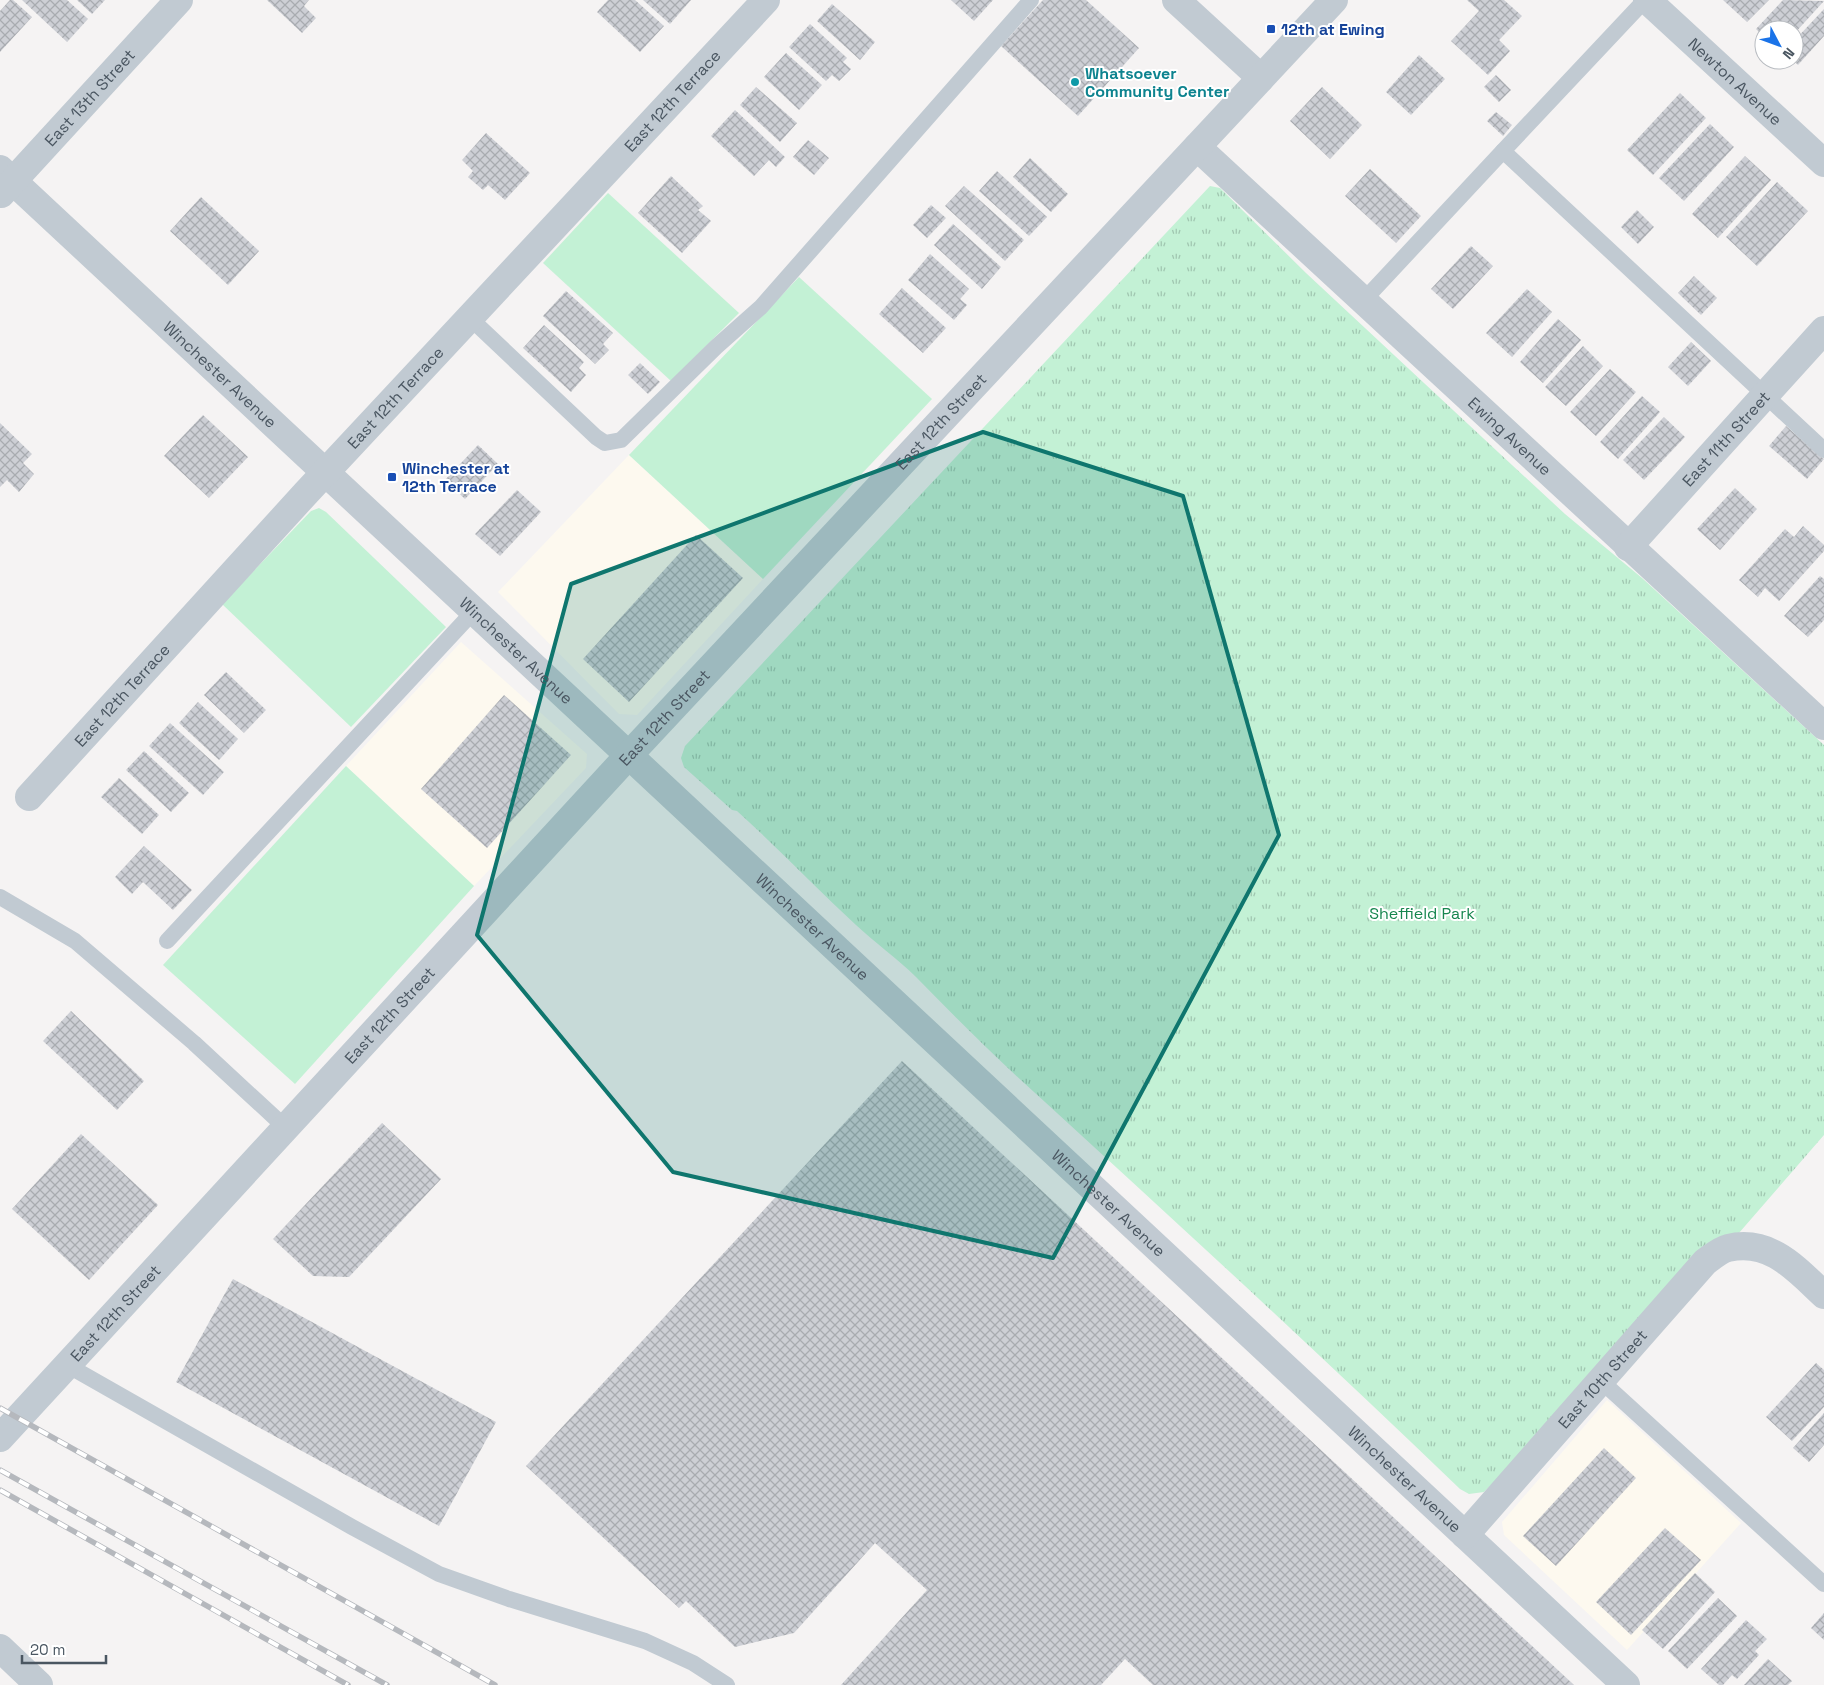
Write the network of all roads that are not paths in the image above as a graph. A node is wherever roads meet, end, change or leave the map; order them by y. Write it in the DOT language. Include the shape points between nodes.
graph roads {
  1 [pos="179,0"];
  2 [pos="766,0"];
  3 [pos="1031,0"];
  4 [pos="1176,0"];
  5 [pos="1334,0"];
  6 [pos="1646,0"];
  7 [pos="1261,78"];
  8 [pos="1196,146"];
  9 [pos="1503,151"];
  10 [pos="1824,163"];
  11 [pos="4,182"];
  12 [pos="1364,300"];
  13 [pos="470,318"];
  14 [pos="1824,330"];
  15 [pos="1765,396"];
  16 [pos="1824,450"];
  17 [pos="326,472"];
  18 [pos="1628,547"];
  19 [pos="474,611"];
  20 [pos="1824,726"];
  21 [pos="629,754"];
  22 [pos="29,797"];
  23 [pos="0,897"];
  24 [pos="167,941"];
  25 [pos="286,1128"];
  26 [pos="1824,1295"];
  27 [pos="67,1365"];
  28 [pos="1600,1380"];
  29 [pos="0,1438"];
  30 [pos="1465,1535"];
  31 [pos="1824,1584"];
  32 [pos="0,1648"];
  33 [pos="39,1685"];
  34 [pos="727,1685"];
  35 [pos="1626,1685"];
  1 -- 11 [label="street, East 13th Street"];
  2 -- 13 [label="street, East 12th Terrace"];
  3 -- 13 [label="lane" via="761,307 621,440 605,442 596,437"];
  4 -- 7 [label="street"];
  5 -- 7 [label="street, East 12th Street"];
  6 -- 9 [label="lane"];
  6 -- 10 [label="street, Newton Avenue"];
  7 -- 8 [label="street, East 12th Street"];
  8 -- 12 [label="street, Ewing Avenue"];
  8 -- 21 [label="street, East 12th Street"];
  9 -- 12 [label="lane"];
  9 -- 15 [label="lane"];
  11 -- 17 [label="street, Winchester Avenue"];
  12 -- 18 [label="street, Ewing Avenue"];
  13 -- 17 [label="street, East 12th Terrace"];
  14 -- 15 [label="street, East 11th Street"];
  15 -- 16 [label="lane"];
  15 -- 18 [label="street, East 11th Street"];
  17 -- 19 [label="street, Winchester Avenue"];
  17 -- 22 [label="street, East 12th Terrace"];
  18 -- 20 [label="street, Ewing Avenue"];
  19 -- 21 [label="street, Winchester Avenue"];
  19 -- 24 [label="lane"];
  21 -- 25 [label="street, East 12th Street"];
  21 -- 30 [label="street, Winchester Avenue"];
  23 -- 25 [label="lane" via="75,941 194,1043"];
  25 -- 27 [label="street, East 12th Street"];
  26 -- 28 [label="street, East 10th Street" via="1783,1257 1752,1245 1727,1248 1705,1262"];
  27 -- 29 [label="street, East 12th Street"];
  27 -- 34 [label="lane" via="439,1574 645,1641 693,1663"];
  28 -- 30 [label="street, East 10th Street"];
  28 -- 31 [label="lane"];
  30 -- 35 [label="street, Winchester Avenue"];
  32 -- 33 [label="street"];
}
